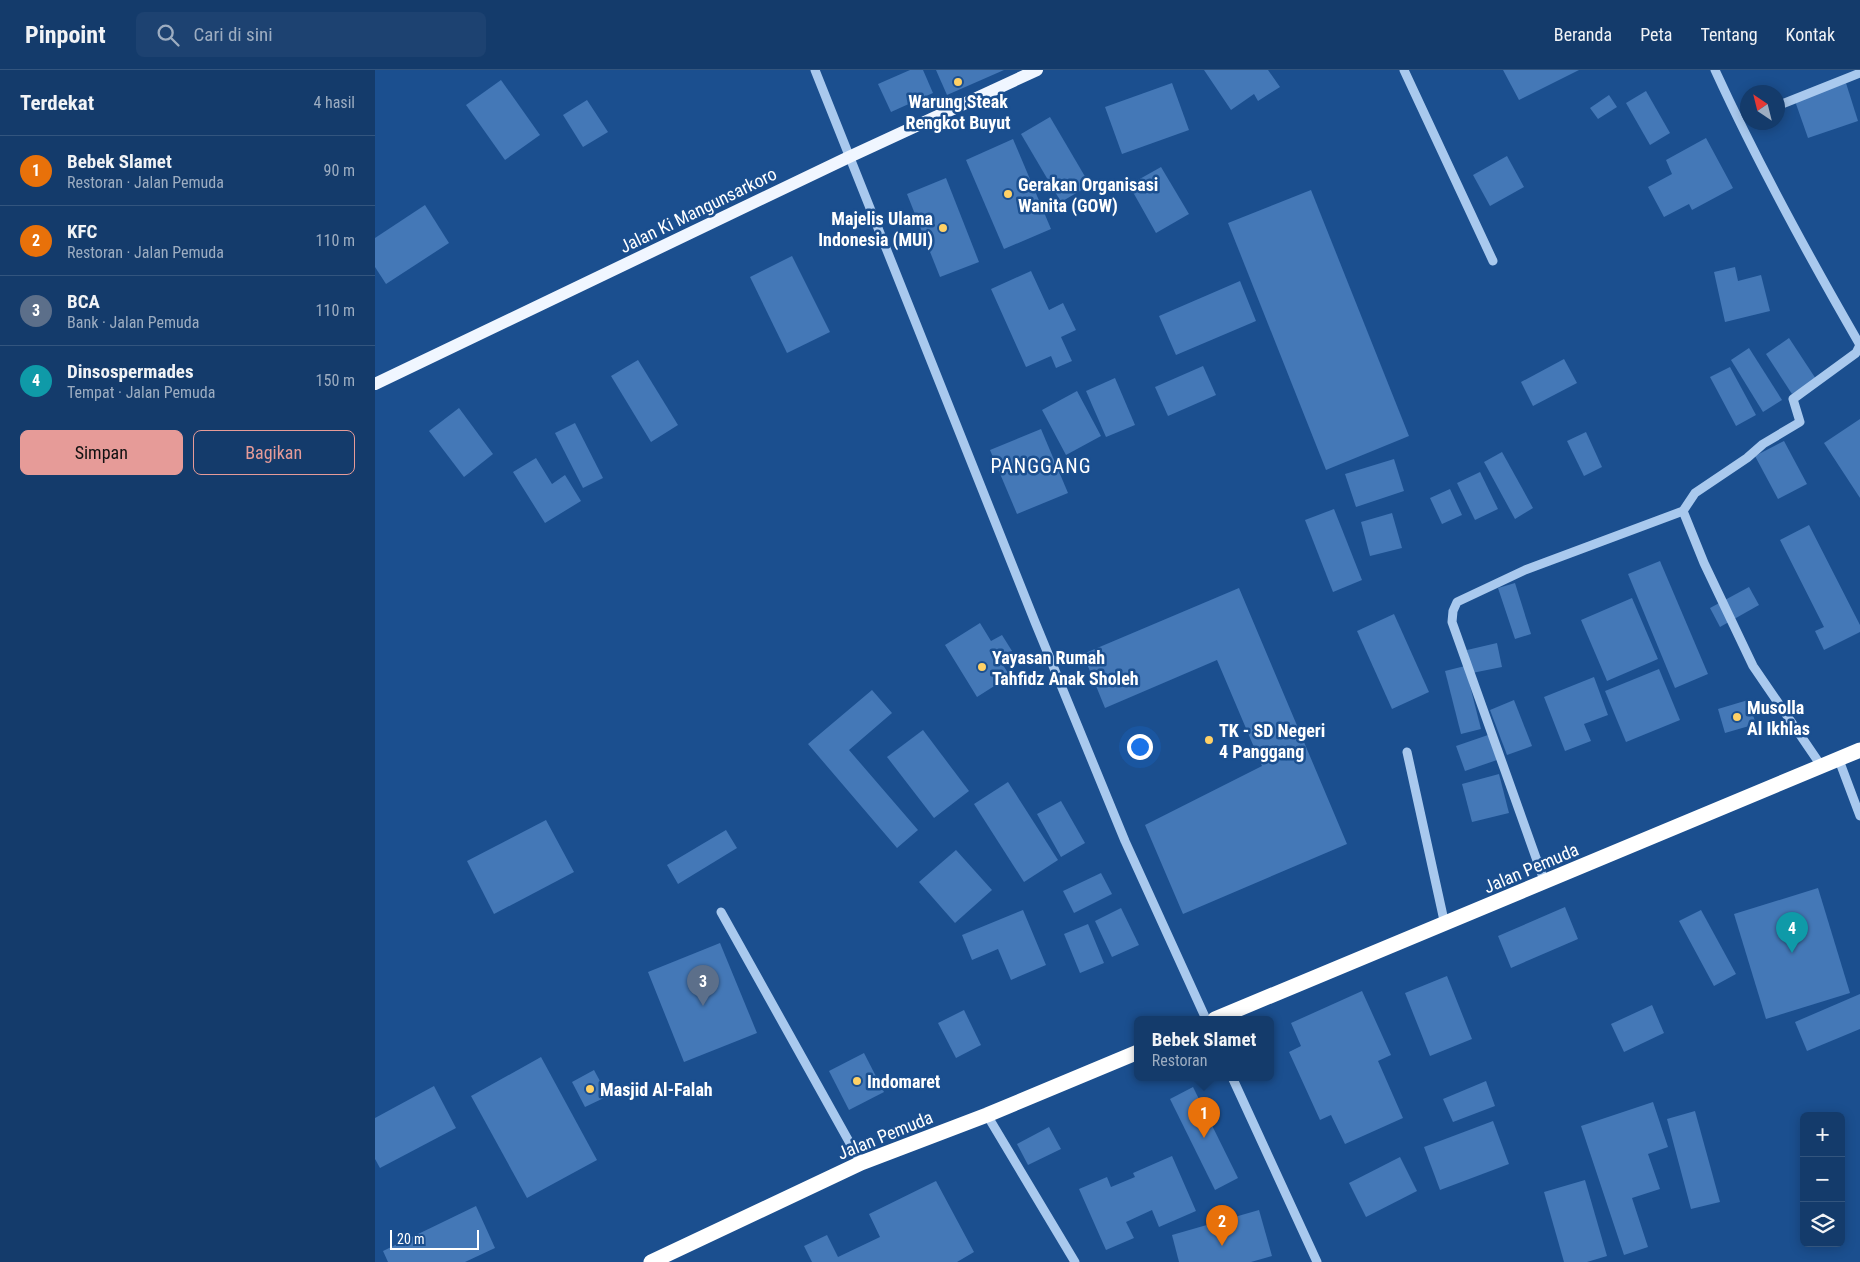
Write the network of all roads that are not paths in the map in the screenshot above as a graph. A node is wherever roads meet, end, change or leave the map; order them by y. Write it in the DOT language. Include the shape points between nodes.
graph roads {
  1 [pos="815,70"];
  2 [pos="1037,70"];
  3 [pos="1404,70"];
  4 [pos="1715,70"];
  5 [pos="1860,72"];
  6 [pos="1785,103"];
  7 [pos="1740,115"];
  8 [pos="1747,130"];
  9 [pos="849,156"];
  10 [pos="1493,261"];
  11 [pos="1860,345"];
  12 [pos="375,384"];
  13 [pos="1683,511"];
  14 [pos="1860,750"];
  15 [pos="1407,752"];
  16 [pos="1839,760"];
  17 [pos="1822,767"];
  18 [pos="1860,816"];
  19 [pos="1545,883"];
  20 [pos="721,912"];
  21 [pos="1445,924"];
  22 [pos="1205,1016"];
  23 [pos="1222,1016"];
  24 [pos="1134,1054"];
  25 [pos="1234,1081"];
  26 [pos="987,1115"];
  27 [pos="861,1163"];
  28 [pos="651,1262"];
  29 [pos="1075,1262"];
  30 [pos="1317,1262"];
  1 -- 9 [label="street"];
  2 -- 9 [label="main road, Jalan Ki Mangunsarkoro"];
  3 -- 10 [label="street"];
  4 -- 7 [label="street"];
  5 -- 6 [label="street"];
  8 -- 11 [label="street" via="1778,199"];
  9 -- 12 [label="main road, Jalan Ki Mangunsarkoro"];
  9 -- 22 [label="street" via="1125,841"];
  11 -- 13 [label="street" via="1856,353 1793,399 1800,422 1763,444 1695,493"];
  13 -- 17 [label="street" via="1753,666"];
  13 -- 19 [label="street" via="1525,570 1457,602 1453,611 1452,622"];
  14 -- 16 [label="highway, Jalan Pemuda"];
  15 -- 21 [label="street"];
  16 -- 17 [label="highway, Jalan Pemuda"];
  16 -- 18 [label="street"];
  17 -- 19 [label="highway, Jalan Pemuda"];
  19 -- 21 [label="highway, Jalan Pemuda"];
  20 -- 27 [label="street"];
  21 -- 23 [label="highway, Jalan Pemuda"];
  24 -- 26 [label="highway, Jalan Pemuda"];
  25 -- 30 [label="street"];
  26 -- 27 [label="highway, Jalan Pemuda"];
  26 -- 29 [label="street"];
  27 -- 28 [label="highway, Jalan Pemuda"];
}
